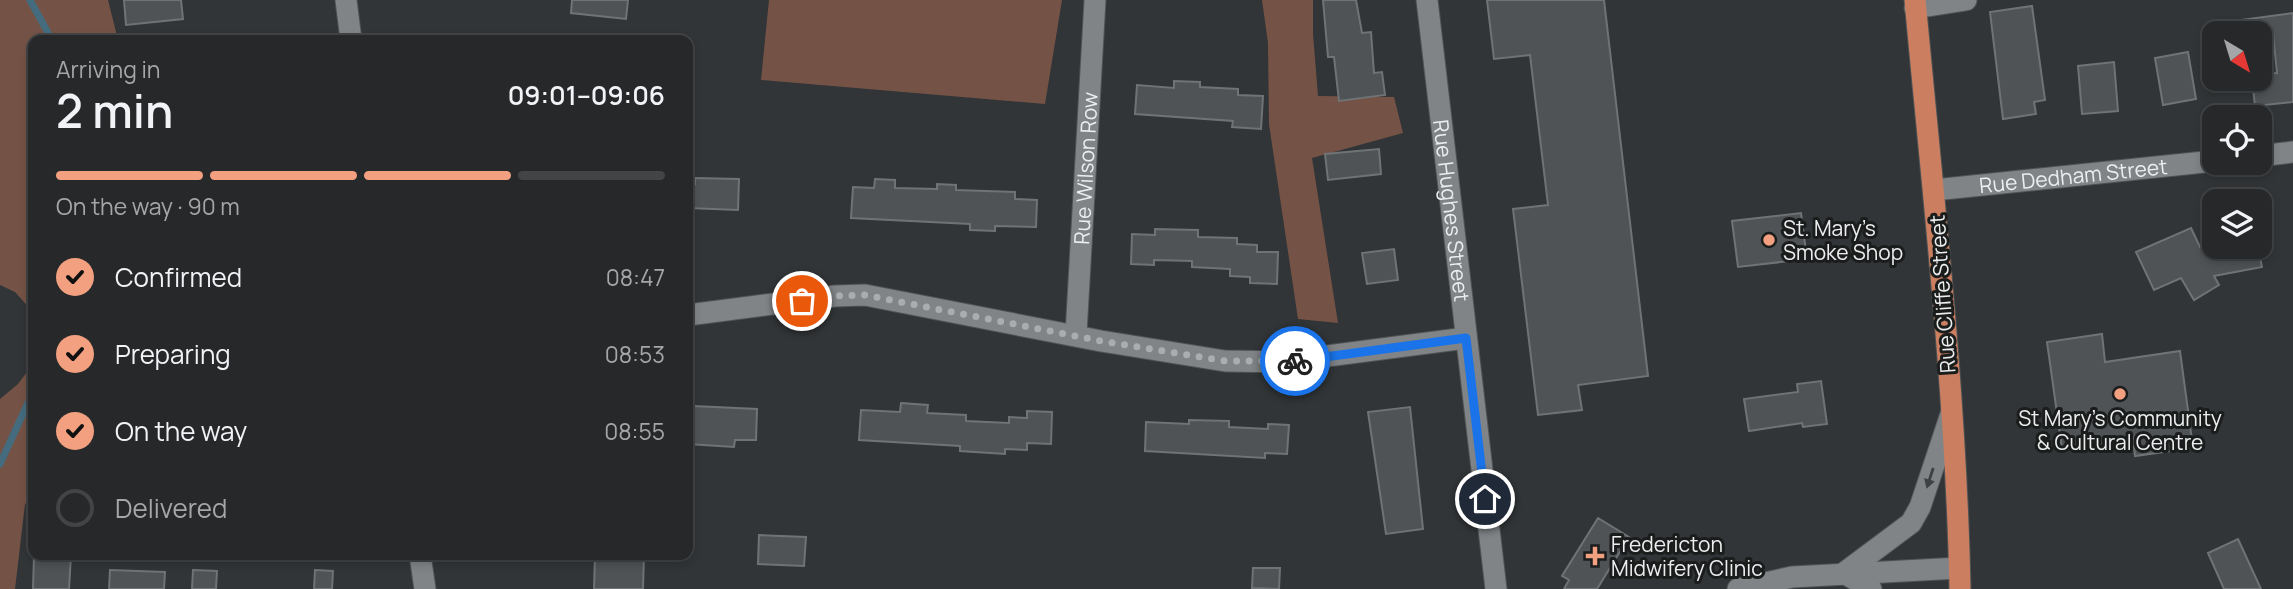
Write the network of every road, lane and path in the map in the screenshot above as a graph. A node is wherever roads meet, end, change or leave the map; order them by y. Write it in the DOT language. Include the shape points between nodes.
graph roads {
  1 [pos="346,0"];
  2 [pos="1095,0"];
  3 [pos="1427,0"];
  4 [pos="1966,0"];
  5 [pos="1915,4"];
  6 [pos="350,35"];
  7 [pos="2293,152"];
  8 [pos="2272,154"];
  9 [pos="2202,162"];
  10 [pos="1934,190"];
  11 [pos="693,314"];
  12 [pos="1076,334"];
  13 [pos="1466,338"];
  14 [pos="1951,414"];
  15 [pos="421,560"];
  16 [pos="1844,573"];
  17 [pos="1959,578"];
  18 [pos="425,589"];
  19 [pos="1496,589"];
  20 [pos="1738,589"];
  21 [pos="1871,589"];
  1 -- 6 [label="street"];
  2 -- 12 [label="street, Rue Wilson Row"];
  3 -- 13 [label="street, Rue Hughes Street"];
  4 -- 5 [label="street"];
  5 -- 10 [label="main road, Rue Cliffe Street"];
  7 -- 8 [label="street"];
  9 -- 10 [label="street, Rue Dedham Street"];
  10 -- 14 [label="main road, Rue Cliffe Street"];
  11 -- 12 [label="street" via="865,295"];
  12 -- 13 [label="street" via="1225,361 1281,362"];
  13 -- 19 [label="street, Rue Hughes Street"];
  14 -- 16 [label="street, one-way" via="1911,523"];
  14 -- 17 [label="main road, Rue Cliffe Street"];
  15 -- 18 [label="street"];
  16 -- 17 [label="street"];
  16 -- 20 [label="street" via="1792,577"];
  16 -- 21 [label="street"];
}
